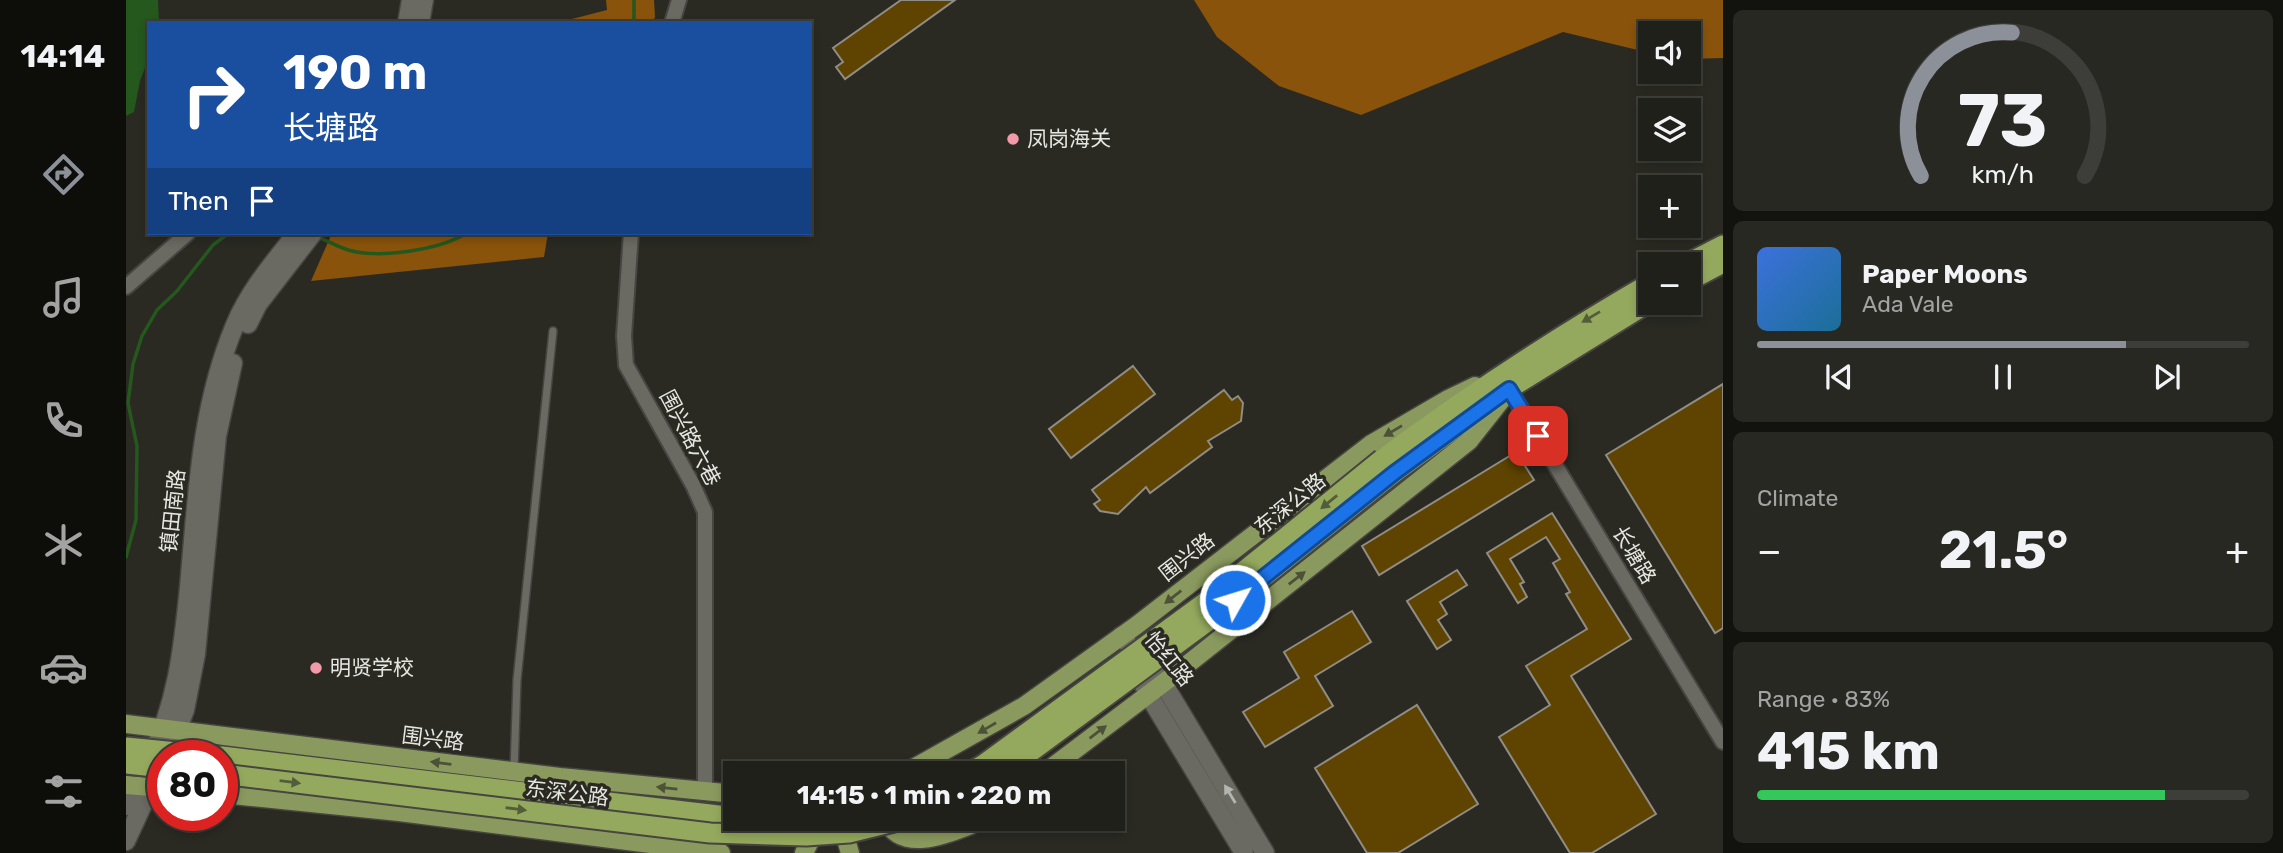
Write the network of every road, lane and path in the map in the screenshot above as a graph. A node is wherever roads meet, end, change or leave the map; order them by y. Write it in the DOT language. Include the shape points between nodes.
graph roads {
  1 [pos="411,0"];
  2 [pos="424,0"];
  3 [pos="678,0"];
  4 [pos="407,21"];
  5 [pos="419,21"];
  6 [pos="673,21"];
  7 [pos="186,235"];
  8 [pos="295,235"];
  9 [pos="311,235"];
  10 [pos="631,235"];
  11 [pos="1723,246"];
  12 [pos="1701,257"];
  13 [pos="1723,263"];
  14 [pos="1701,275"];
  15 [pos="126,287"];
  16 [pos="1638,290"];
  17 [pos="1638,309"];
  18 [pos="552,331"];
  19 [pos="1503,383"];
  20 [pos="1388,466"];
  21 [pos="1121,636"];
  22 [pos="1163,683"];
  23 [pos="1148,694"];
  24 [pos="126,724"];
  25 [pos="170,729"];
  26 [pos="169,740"];
  27 [pos="1723,742"];
  28 [pos="126,747"];
  29 [pos="147,749"];
  30 [pos="238,758"];
  31 [pos="926,761"];
  32 [pos="988,761"];
  33 [pos="1019,761"];
  34 [pos="1060,761"];
  35 [pos="126,764"];
  36 [pos="147,765"];
  37 [pos="514,771"];
  38 [pos="238,776"];
  39 [pos="144,786"];
  40 [pos="705,792"];
  41 [pos="723,793"];
  42 [pos="238,796"];
  43 [pos="126,806"];
  44 [pos="723,816"];
  45 [pos="815,831"];
  46 [pos="843,831"];
  47 [pos="857,831"];
  48 [pos="893,831"];
  49 [pos="954,831"];
  50 [pos="961,831"];
  51 [pos="963,831"];
  52 [pos="126,841"];
  53 [pos="721,853"];
  54 [pos="804,853"];
  55 [pos="849,853"];
  56 [pos="916,853"];
  57 [pos="930,853"];
  58 [pos="1244,853"];
  59 [pos="1265,853"];
  1 -- 4 [label="main road"];
  2 -- 5 [label="main road"];
  3 -- 6 [label="street"];
  7 -- 15 [label="street"];
  8 -- 25 [label="main road, 镇田南路" via="248,297 213,391 204,433 183,652"];
  9 -- 25 [label="main road, 镇田南路" via="258,304 234,358 217,436 196,654 188,698"];
  10 -- 40 [label="street, 围兴路六巷" via="626,365 705,512"];
  11 -- 12 [label="highway"];
  13 -- 14 [label="highway"];
  16 -- 19 [label="highway, 东深公路, one-way" via="1572,329"];
  17 -- 19 [label="highway, 东深公路"];
  18 -- 37 [label="lane" via="517,680"];
  19 -- 20 [label="highway, 东深公路"];
  19 -- 21 [label="main road, 围兴路, one-way" via="1448,398 1371,444"];
  22 -- 19 [label="main road, one-way" via="1469,442"];
  19 -- 27 [label="street, 长塘路"];
  20 -- 32 [label="highway, 东深公路, one-way, bridge"];
  20 -- 33 [label="highway, 东深公路, bridge" via="1215,616"];
  21 -- 22 [label="main road, 怡红路"];
  21 -- 23 [label="main road, 怡红路"];
  21 -- 31 [label="main road, 围兴路, one-way" via="1024,706"];
  22 -- 23 [label="main road"];
  59 -- 22 [label="main road, 怡红路, one-way"];
  34 -- 23 [label="main road, one-way"];
  23 -- 58 [label="main road, 怡红路"];
  24 -- 25 [label="main road, 围兴路"];
  25 -- 26 [label="main road, 镇田南路"];
  37 -- 25 [label="main road, 围兴路, one-way"];
  25 -- 39 [label="main road, 镇田南路"];
  28 -- 29 [label="highway, 东深公路, bridge"];
  30 -- 44 [label="highway, 东深公路"];
  35 -- 36 [label="highway, bridge"];
  40 -- 37 [label="main road, 围兴路, one-way"];
  38 -- 47 [label="highway, 东深公路, one-way, bridge" via="710,833 806,836"];
  39 -- 43 [label="main road, 镇田南路"];
  39 -- 52 [label="main road, 镇田南路"];
  40 -- 41 [label="main road, 围兴路"];
  42 -- 53 [label="main road"];
  45 -- 54 [label="main road"];
  46 -- 55 [label="main road"];
  48 -- 49 [label="main road" via="907,841 921,842"];
  50 -- 56 [label="main road"];
  51 -- 57 [label="main road"];
}
